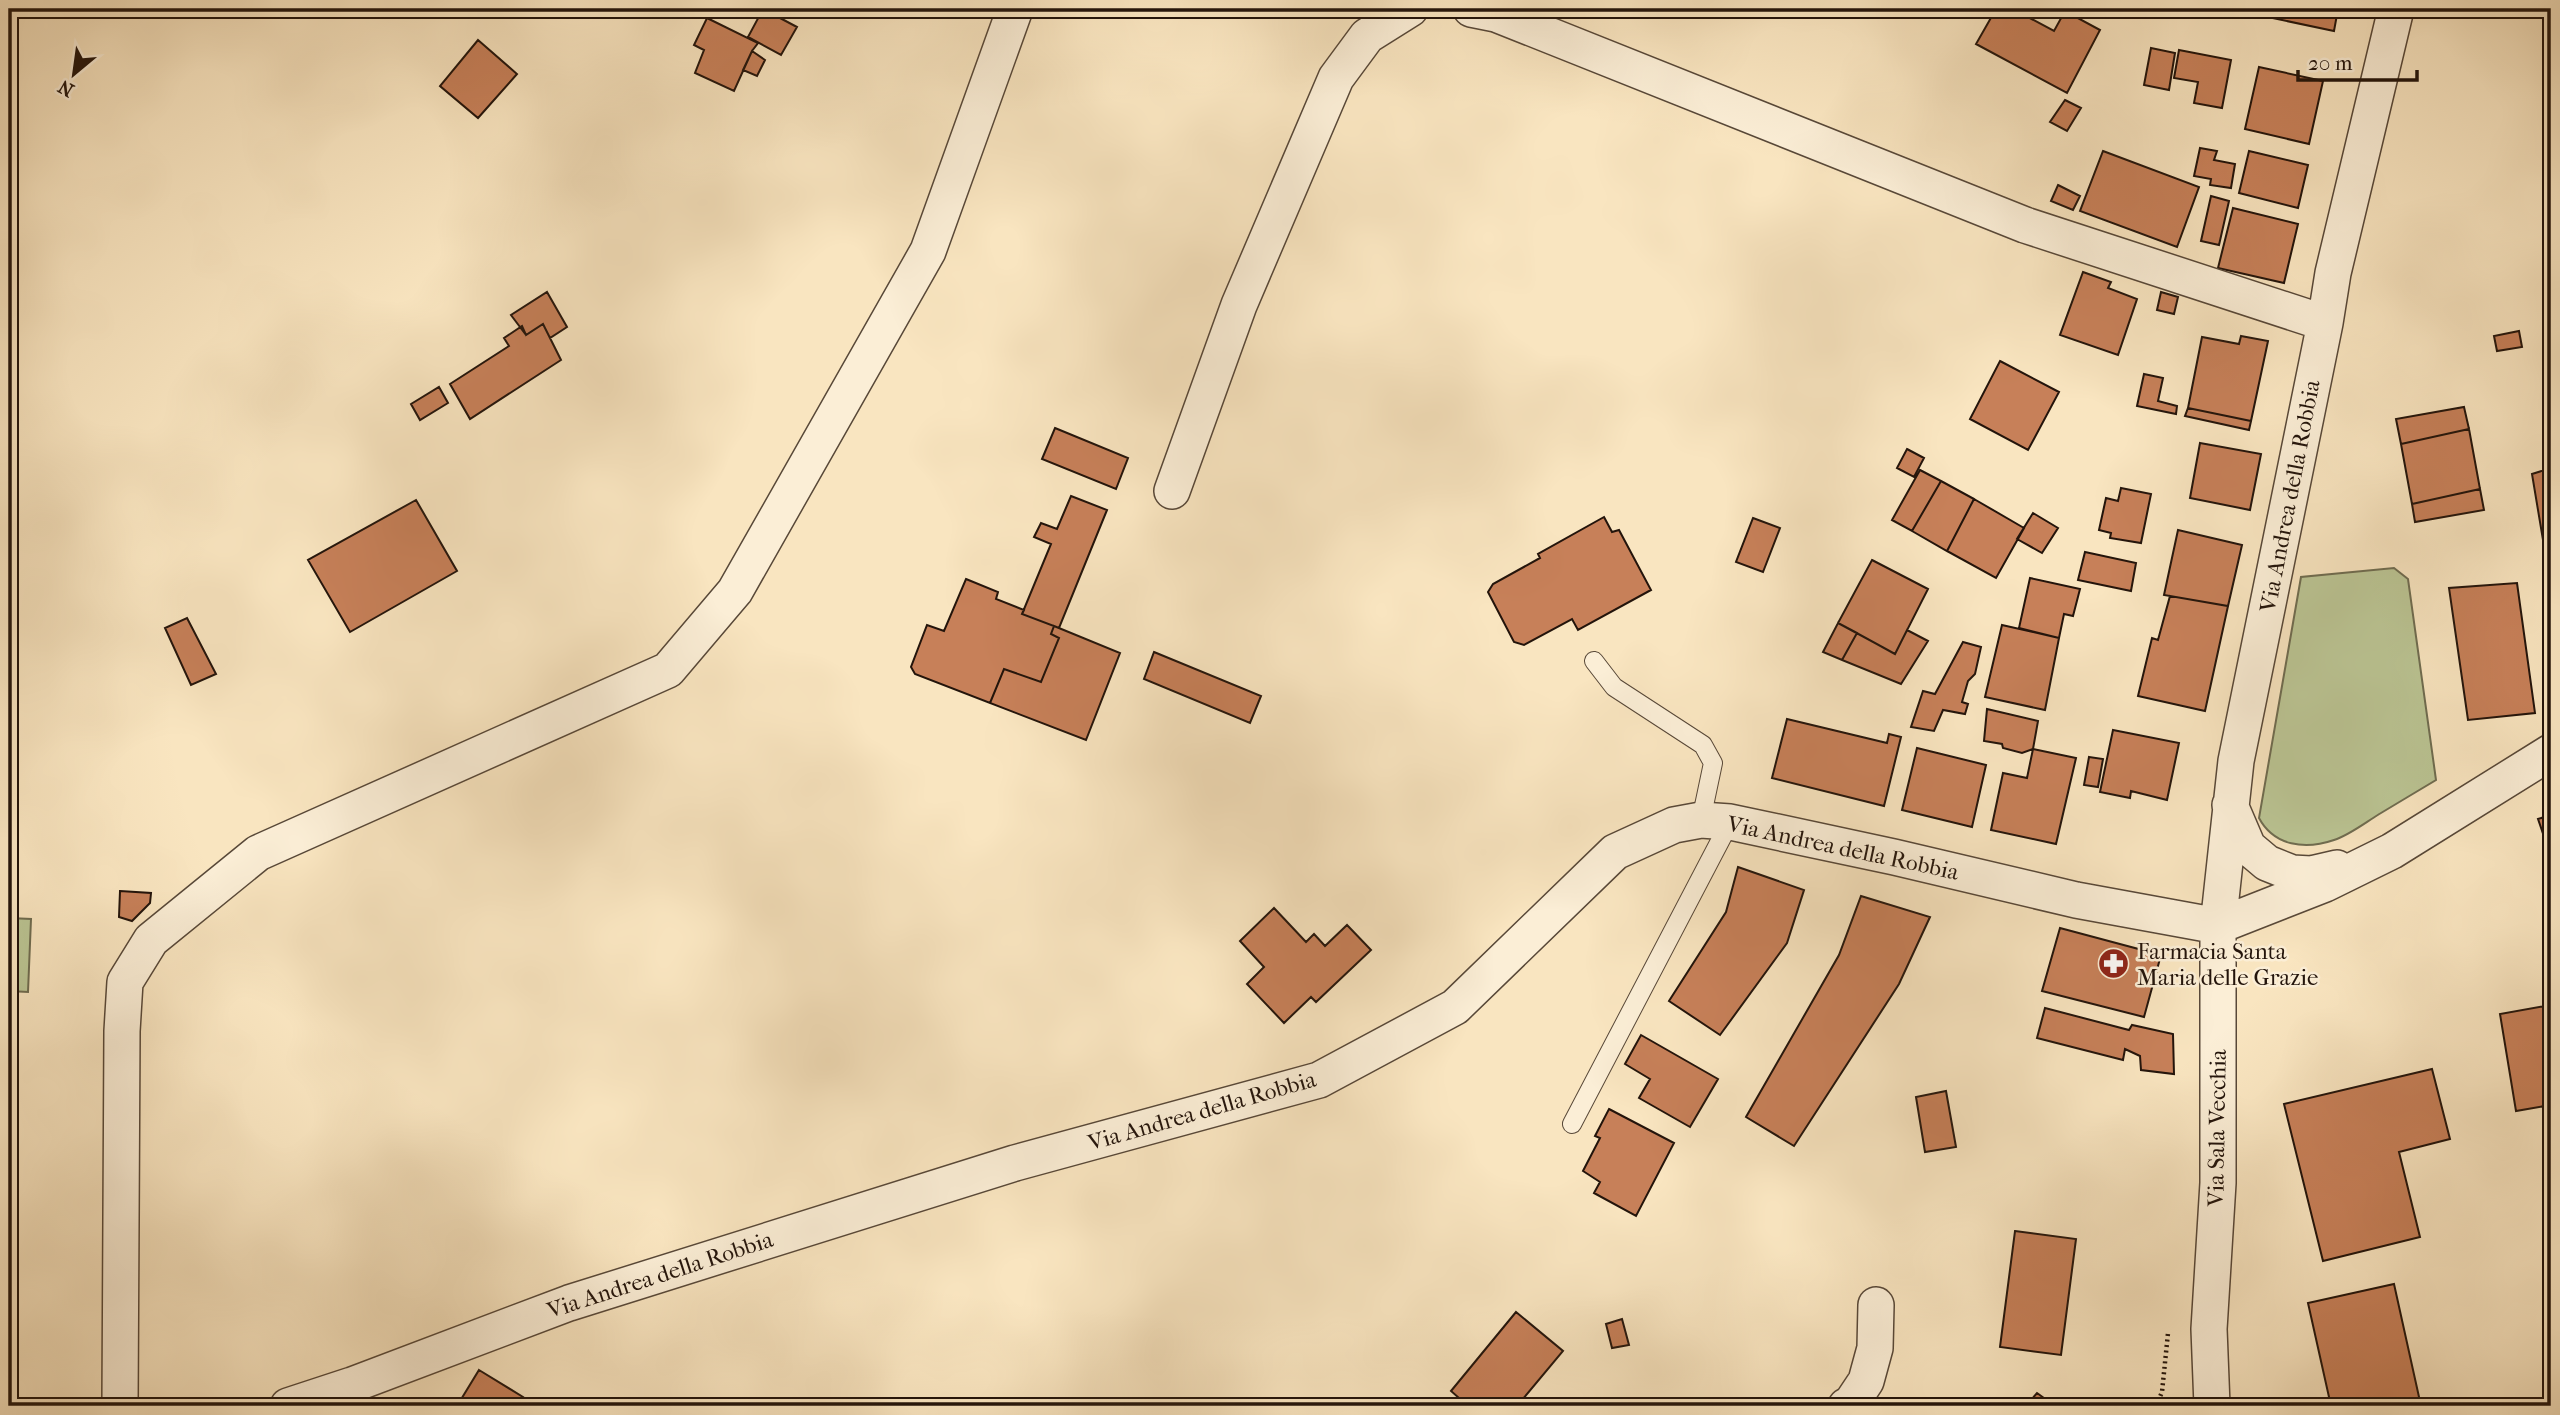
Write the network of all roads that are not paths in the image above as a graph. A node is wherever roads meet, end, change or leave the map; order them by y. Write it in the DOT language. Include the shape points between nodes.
graph roads {
  1 [pos="1015,9"];
  2 [pos="1410,9"];
  3 [pos="1471,9"];
  4 [pos="2396,9"];
  5 [pos="2325,323"];
  6 [pos="1172,491"];
  7 [pos="1594,661"];
  8 [pos="2551,752"];
  9 [pos="2230,805"];
  10 [pos="1716,821"];
  11 [pos="2362,866"];
  12 [pos="2218,926"];
  13 [pos="1572,1124"];
  14 [pos="1876,1305"];
  15 [pos="2209,1329"];
  16 [pos="120,1406"];
  17 [pos="288,1406"];
  18 [pos="1846,1406"];
  19 [pos="2189,1406"];
  20 [pos="2212,1406"];
  1 -- 16 [label="street" via="929,251 734,591 668,670 258,853 151,940 125,982 124,994"];
  2 -- 6 [label="street" via="1367,36 1336,78 1238,305"];
  3 -- 5 [label="street" via="1496,14 2025,225"];
  4 -- 5 [label="street, Via Andrea della Robbia"];
  5 -- 9 [label="street, Via Andrea della Robbia"];
  7 -- 10 [label="lane" via="1614,687 1703,745 1713,763"];
  8 -- 11 [label="street"];
  9 -- 11 [label="street" via="2248,847 2267,863 2292,873 2311,874"];
  9 -- 12 [label="street, Via Andrea della Robbia"];
  10 -- 12 [label="street, Via Andrea della Robbia" via="2076,900"];
  10 -- 13 [label="lane"];
  10 -- 17 [label="street, Via Andrea della Robbia" via="1674,825 1615,852 1455,1007 1319,1080 1015,1163 583,1298"];
  11 -- 12 [label="street"];
  12 -- 15 [label="street, Via Sala Vecchia" via="2218,1184"];
  14 -- 18 [label="street" via="1875,1348 1866,1381"];
  15 -- 19 [label="street, Via Sala Vecchia"];
  15 -- 20 [label="street, Via Sala Vecchia"];
}
